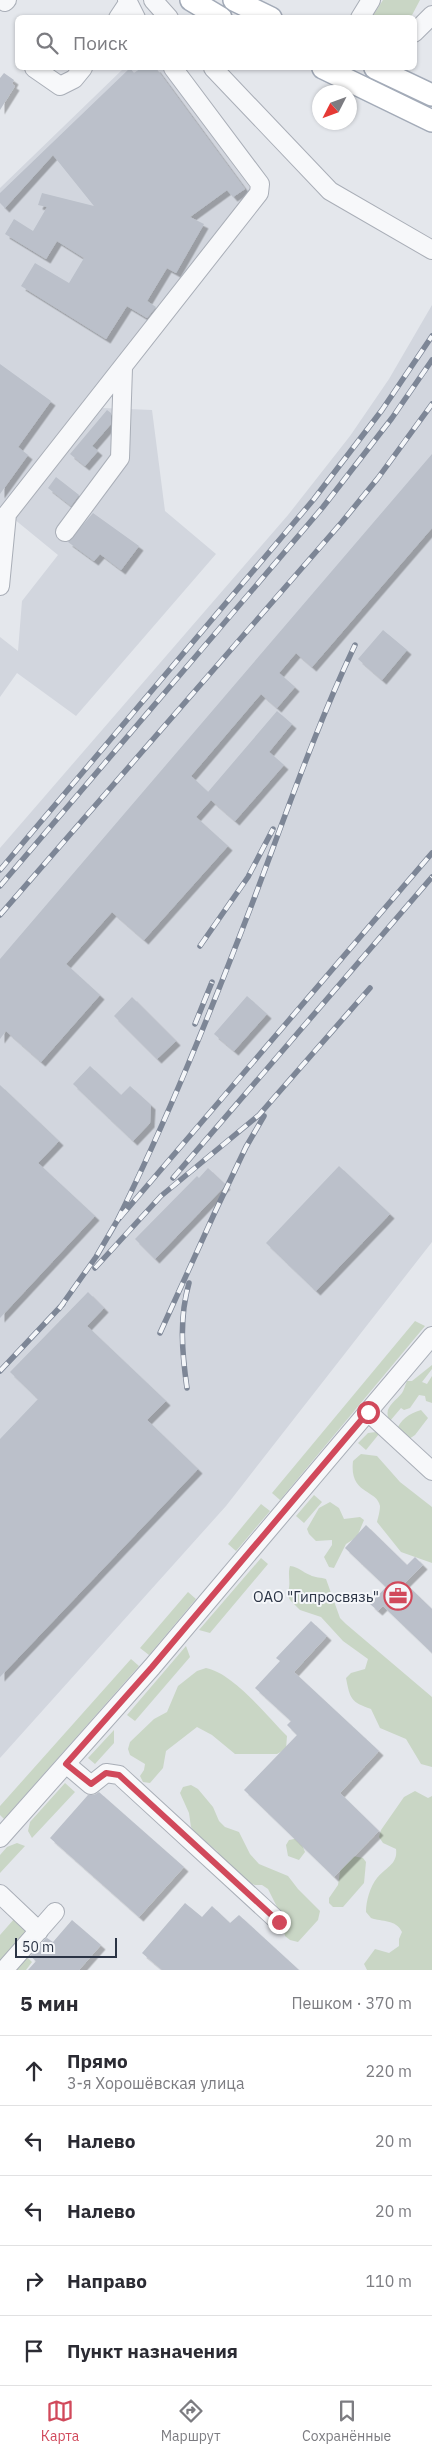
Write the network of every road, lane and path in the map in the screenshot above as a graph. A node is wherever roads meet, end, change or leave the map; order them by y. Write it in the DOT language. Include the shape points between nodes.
graph roads {
  1 [pos="2,0"];
  2 [pos="7,0"];
  3 [pos="154,0"];
  4 [pos="191,0"];
  5 [pos="234,0"];
  6 [pos="371,0"];
  7 [pos="166,15"];
  8 [pos="216,15"];
  9 [pos="265,15"];
  10 [pos="362,15"];
  11 [pos="432,15"];
  12 [pos="417,30"];
  13 [pos="37,70"];
  14 [pos="81,70"];
  15 [pos="174,70"];
  16 [pos="215,70"];
  17 [pos="327,70"];
  18 [pos="385,70"];
  19 [pos="432,95"];
  20 [pos="432,121"];
  21 [pos="432,250"];
  22 [pos="123,368"];
  23 [pos="66,532"];
  24 [pos="0,586"];
  25 [pos="430,1342"];
  26 [pos="368,1412"];
  27 [pos="432,1471"];
  28 [pos="66,1764"];
  29 [pos="0,1838"];
  30 [pos="0,1894"];
  31 [pos="56,1912"];
  32 [pos="279,1922"];
  33 [pos="39,1931"];
  34 [pos="4,1970"];
  1 -- 2 [label="street"];
  3 -- 7 [label="street"];
  4 -- 8 [label="main road"];
  5 -- 9 [label="main road"];
  6 -- 10 [label="street"];
  11 -- 12 [label="street"];
  13 -- 14 [label="street" via="60,86 74,79"];
  15 -- 22 [label="street" via="260,184 259,193"];
  16 -- 21 [label="street" via="330,190"];
  17 -- 20 [label="main road"];
  18 -- 19 [label="main road"];
  22 -- 23 [label="street" via="120,458"];
  22 -- 24 [label="street" via="7,514"];
  25 -- 26 [label="street"];
  26 -- 27 [label="street"];
  26 -- 28 [label="street"];
  28 -- 29 [label="street"];
  28 -- 32 [label="street" via="91,1784 106,1773 119,1775"];
  30 -- 33 [label="street"];
  31 -- 33 [label="street"];
  33 -- 34 [label="street"];
}
